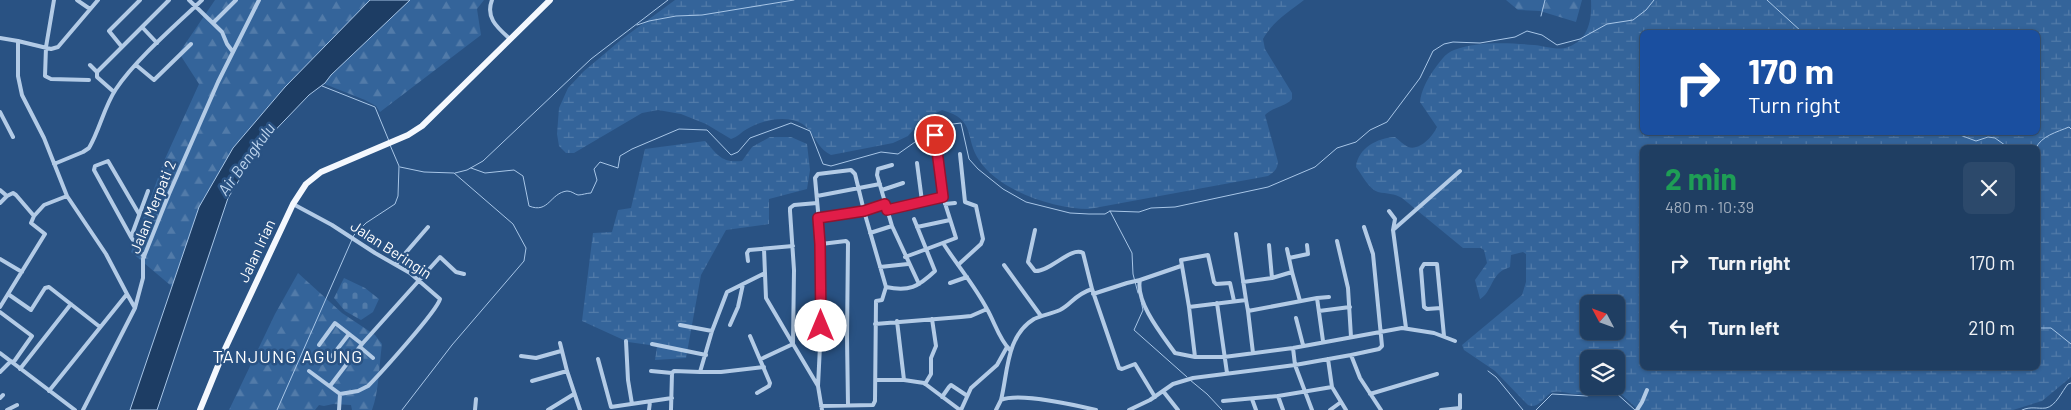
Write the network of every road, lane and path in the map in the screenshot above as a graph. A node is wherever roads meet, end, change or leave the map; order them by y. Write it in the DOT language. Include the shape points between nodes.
graph roads {
  1 [pos="54,0"];
  2 [pos="77,0"];
  3 [pos="98,0"];
  4 [pos="140,0"];
  5 [pos="170,0"];
  6 [pos="189,0"];
  7 [pos="202,0"];
  8 [pos="236,0"];
  9 [pos="259,0"];
  10 [pos="492,0"];
  11 [pos="550,0"];
  12 [pos="196,6"];
  13 [pos="90,9"];
  14 [pos="213,23"];
  15 [pos="142,27"];
  16 [pos="0,38"];
  17 [pos="510,39"];
  18 [pos="18,41"];
  19 [pos="158,43"];
  20 [pos="190,44"];
  21 [pos="122,47"];
  22 [pos="46,48"];
  23 [pos="233,52"];
  24 [pos="90,65"];
  25 [pos="136,65"];
  26 [pos="97,72"];
  27 [pos="89,80"];
  28 [pos="114,92"];
  29 [pos="0,112"];
  30 [pos="935,135"];
  31 [pos="13,136"];
  32 [pos="960,154"];
  33 [pos="917,163"];
  34 [pos="54,164"];
  35 [pos="892,165"];
  36 [pos="1460,171"];
  37 [pos="903,183"];
  38 [pos="881,187"];
  39 [pos="0,190"];
  40 [pos="859,190"];
  41 [pos="148,191"];
  42 [pos="7,196"];
  43 [pos="67,196"];
  44 [pos="817,196"];
  45 [pos="943,197"];
  46 [pos="922,201"];
  47 [pos="0,203"];
  48 [pos="818,203"];
  49 [pos="294,204"];
  50 [pos="885,204"];
  51 [pos="945,204"];
  52 [pos="955,204"];
  53 [pos="887,210"];
  54 [pos="864,211"];
  55 [pos="1389,211"];
  56 [pos="139,214"];
  57 [pos="34,216"];
  58 [pos="818,218"];
  59 [pos="914,218"];
  60 [pos="950,220"];
  61 [pos="892,226"];
  62 [pos="428,227"];
  63 [pos="917,227"];
  64 [pos="1364,227"];
  65 [pos="1035,230"];
  66 [pos="1393,230"];
  67 [pos="870,233"];
  68 [pos="1236,234"];
  69 [pos="131,237"];
  70 [pos="1337,241"];
  71 [pos="943,243"];
  72 [pos="820,244"];
  73 [pos="1269,244"];
  74 [pos="1306,245"];
  75 [pos="793,246"];
  76 [pos="926,248"];
  77 [pos="764,249"];
  78 [pos="1287,249"];
  79 [pos="144,257"];
  80 [pos="905,257"];
  81 [pos="1289,258"];
  82 [pos="0,259"];
  83 [pos="748,261"];
  84 [pos="396,264"];
  85 [pos="908,264"];
  86 [pos="958,265"];
  87 [pos="1004,265"];
  88 [pos="1181,266"];
  89 [pos="880,267"];
  90 [pos="22,272"];
  91 [pos="1292,272"];
  92 [pos="765,273"];
  93 [pos="464,274"];
  94 [pos="967,277"];
  95 [pos="1272,278"];
  96 [pos="420,280"];
  97 [pos="1136,281"];
  98 [pos="1243,282"];
  99 [pos="950,283"];
  100 [pos="743,284"];
  101 [pos="918,284"];
  102 [pos="886,287"];
  103 [pos="1092,291"];
  104 [pos="8,294"];
  105 [pos="127,294"];
  106 [pos="1329,296"];
  107 [pos="1317,298"];
  108 [pos="1246,300"];
  109 [pos="1234,301"];
  110 [pos="1300,301"];
  111 [pos="1217,303"];
  112 [pos="71,304"];
  113 [pos="0,307"];
  114 [pos="1190,307"];
  115 [pos="1350,307"];
  116 [pos="135,308"];
  117 [pos="1441,308"];
  118 [pos="987,309"];
  119 [pos="1248,310"];
  120 [pos="1319,311"];
  121 [pos="0,312"];
  122 [pos="1041,316"];
  123 [pos="1296,318"];
  124 [pos="932,319"];
  125 [pos="897,321"];
  126 [pos="875,324"];
  127 [pos="680,325"];
  128 [pos="730,325"];
  129 [pos="100,327"];
  130 [pos="1406,328"];
  131 [pos="712,331"];
  132 [pos="1379,331"];
  133 [pos="350,334"];
  134 [pos="750,336"];
  135 [pos="1444,336"];
  136 [pos="1351,337"];
  137 [pos="626,341"];
  138 [pos="1323,341"];
  139 [pos="1455,341"];
  140 [pos="560,342"];
  141 [pos="319,344"];
  142 [pos="652,344"];
  143 [pos="793,344"];
  144 [pos="1302,345"];
  145 [pos="361,346"];
  146 [pos="1293,348"];
  147 [pos="1009,349"];
  148 [pos="561,351"];
  149 [pos="0,353"];
  150 [pos="1253,353"];
  151 [pos="706,355"];
  152 [pos="1351,355"];
  153 [pos="332,356"];
  154 [pos="521,356"];
  155 [pos="1195,357"];
  156 [pos="1224,357"];
  157 [pos="374,358"];
  158 [pos="761,359"];
  159 [pos="598,360"];
  160 [pos="1328,360"];
  161 [pos="12,362"];
  162 [pos="1295,365"];
  163 [pos="764,367"];
  164 [pos="20,369"];
  165 [pos="309,371"];
  166 [pos="651,371"];
  167 [pos="0,372"];
  168 [pos="567,372"];
  169 [pos="700,372"];
  170 [pos="672,373"];
  171 [pos="1227,373"];
  172 [pos="1437,374"];
  173 [pos="876,380"];
  174 [pos="904,380"];
  175 [pos="532,381"];
  176 [pos="925,384"];
  177 [pos="330,386"];
  178 [pos="818,386"];
  179 [pos="1332,387"];
  180 [pos="1647,390"];
  181 [pos="49,391"];
  182 [pos="1164,391"];
  183 [pos="1304,392"];
  184 [pos="757,393"];
  185 [pos="340,394"];
  186 [pos="574,394"];
  187 [pos="1370,394"];
  188 [pos="966,395"];
  189 [pos="1460,395"];
  190 [pos="1278,396"];
  191 [pos="942,397"];
  192 [pos="1155,397"];
  193 [pos="672,398"];
  194 [pos="476,399"];
  195 [pos="1252,399"];
  196 [pos="1001,400"];
  197 [pos="1223,401"];
  198 [pos="650,402"];
  199 [pos="1341,402"];
  200 [pos="632,404"];
  201 [pos="17,405"];
  202 [pos="848,405"];
  203 [pos="821,408"];
  204 [pos="1460,409"];
  205 [pos="8,410"];
  206 [pos="75,410"];
  207 [pos="84,410"];
  208 [pos="200,410"];
  209 [pos="339,410"];
  210 [pos="475,410"];
  211 [pos="548,410"];
  212 [pos="580,410"];
  213 [pos="649,410"];
  214 [pos="671,410"];
  215 [pos="960,410"];
  216 [pos="996,410"];
  217 [pos="1096,410"];
  218 [pos="1129,410"];
  219 [pos="1178,410"];
  220 [pos="1256,410"];
  221 [pos="1283,410"];
  222 [pos="1312,410"];
  223 [pos="1330,410"];
  224 [pos="1346,410"];
  225 [pos="1380,410"];
  226 [pos="1441,410"];
  227 [pos="1637,410"];
  1 -- 22 [label="street"];
  2 -- 13 [label="street"];
  3 -- 13 [label="street"];
  4 -- 21 [label="street" via="108,31"];
  5 -- 15 [label="street"];
  6 -- 12 [label="street"];
  7 -- 12 [label="street"];
  8 -- 14 [label="street"];
  9 -- 23 [label="street, Jalan Merpati 2"];
  10 -- 17 [label="street" via="492,19"];
  11 -- 17 [label="main road"];
  12 -- 14 [label="street"];
  12 -- 19 [label="street"];
  13 -- 22 [label="street" via="60,45"];
  14 -- 23 [label="street"];
  15 -- 19 [label="street"];
  15 -- 21 [label="street"];
  16 -- 18 [label="street"];
  17 -- 49 [label="main road, Jalan Irian" via="422,126 315,175"];
  18 -- 22 [label="street"];
  18 -- 34 [label="street" via="20,90"];
  19 -- 25 [label="street"];
  20 -- 25 [label="street" via="154,80"];
  21 -- 26 [label="street"];
  22 -- 27 [label="street" via="46,78"];
  23 -- 79 [label="street, Jalan Merpati 2" via="199,124"];
  24 -- 26 [label="street"];
  25 -- 28 [label="street"];
  26 -- 28 [label="street" via="97,77"];
  28 -- 34 [label="street" via="89,148"];
  29 -- 31 [label="street"];
  30 -- 45 [label="street"];
  32 -- 86 [label="street" via="965,202 976,206 983,239"];
  33 -- 46 [label="street"];
  34 -- 43 [label="street"];
  35 -- 38 [label="street" via="877,169"];
  36 -- 66 [label="street"];
  37 -- 38 [label="street"];
  38 -- 40 [label="street"];
  38 -- 50 [label="street"];
  39 -- 42 [label="street"];
  40 -- 44 [label="street"];
  40 -- 44 [label="street" via="853,170 818,174 815,178"];
  40 -- 54 [label="street"];
  41 -- 56 [label="street"];
  42 -- 47 [label="street"];
  42 -- 57 [label="street" via="15,194"];
  43 -- 57 [label="street" via="44,205"];
  43 -- 105 [label="street" via="106,254"];
  44 -- 48 [label="street"];
  45 -- 46 [label="street"];
  45 -- 51 [label="street"];
  46 -- 53 [label="street"];
  48 -- 58 [label="street"];
  48 -- 75 [label="street" via="790,208"];
  49 -- 84 [label="street, Jalan Beringin"];
  49 -- 208 [label="main road, Jalan Irian"];
  50 -- 53 [label="street"];
  50 -- 54 [label="street"];
  51 -- 52 [label="street"];
  51 -- 60 [label="street"];
  53 -- 61 [label="street"];
  54 -- 58 [label="street"];
  54 -- 67 [label="street"];
  55 -- 66 [label="street" via="1394,219"];
  56 -- 69 [label="street"];
  56 -- 69 [label="street" via="108,160 95,166 94,170"];
  57 -- 90 [label="street" via="31,224 45,234"];
  58 -- 72 [label="street"];
  59 -- 63 [label="street"];
  60 -- 63 [label="street"];
  60 -- 71 [label="street" via="956,238"];
  61 -- 67 [label="street"];
  61 -- 80 [label="street"];
  62 -- 84 [label="street"];
  63 -- 76 [label="street"];
  64 -- 132 [label="street" via="1373,254"];
  65 -- 103 [label="street" via="1028,262 1030,267 1036,271 1043,270 1081,251"];
  66 -- 130 [label="street"];
  67 -- 89 [label="street"];
  68 -- 98 [label="street"];
  69 -- 79 [label="street"];
  70 -- 115 [label="street"];
  71 -- 76 [label="street"];
  71 -- 86 [label="street"];
  72 -- 178 [label="street"];
  72 -- 202 [label="street" via="848,243"];
  73 -- 95 [label="street"];
  74 -- 81 [label="street" via="1308,254"];
  75 -- 77 [label="street"];
  75 -- 143 [label="street"];
  76 -- 80 [label="street"];
  76 -- 101 [label="street" via="936,272"];
  77 -- 83 [label="street" via="748,251"];
  77 -- 92 [label="street"];
  78 -- 81 [label="street"];
  79 -- 116 [label="street, Jalan Merpati 2"];
  80 -- 85 [label="street"];
  81 -- 91 [label="street"];
  82 -- 90 [label="street"];
  84 -- 96 [label="street, Jalan Beringin"];
  85 -- 89 [label="street"];
  85 -- 101 [label="street"];
  86 -- 94 [label="street"];
  87 -- 122 [label="street"];
  88 -- 97 [label="street"];
  88 -- 109 [label="street" via="1182,259 1207,255 1214,283 1230,282"];
  88 -- 114 [label="street"];
  89 -- 102 [label="street"];
  90 -- 104 [label="street"];
  91 -- 95 [label="street"];
  91 -- 110 [label="street"];
  92 -- 100 [label="street"];
  92 -- 143 [label="street" via="766,298"];
  93 -- 96 [label="street" via="456,272 440,258"];
  94 -- 99 [label="street"];
  94 -- 118 [label="street"];
  95 -- 98 [label="street"];
  96 -- 145 [label="street"];
  96 -- 185 [label="street, Jalan Beringin" via="439,298 438,305 368,386"];
  97 -- 103 [label="street"];
  97 -- 155 [label="street" via="1148,313 1175,353"];
  98 -- 108 [label="street"];
  100 -- 128 [label="street"];
  100 -- 131 [label="street" via="727,292"];
  101 -- 102 [label="street" via="904,290"];
  102 -- 126 [label="street" via="882,300 876,301"];
  103 -- 122 [label="street" via="1077,295 1060,310"];
  103 -- 192 [label="street" via="1119,368 1135,364"];
  104 -- 112 [label="street" via="31,310 48,286"];
  104 -- 113 [label="street"];
  105 -- 116 [label="street"];
  105 -- 129 [label="street"];
  106 -- 107 [label="street"];
  107 -- 110 [label="street"];
  107 -- 120 [label="street"];
  108 -- 109 [label="street"];
  108 -- 119 [label="street"];
  109 -- 111 [label="street"];
  110 -- 119 [label="street"];
  111 -- 114 [label="street"];
  111 -- 156 [label="street"];
  112 -- 129 [label="street"];
  112 -- 164 [label="street"];
  114 -- 155 [label="street"];
  115 -- 120 [label="street"];
  115 -- 136 [label="street"];
  116 -- 207 [label="street, Jalan Merpati 2"];
  117 -- 117 [label="street" via="1438,264 1424,264 1421,269 1424,307"];
  117 -- 135 [label="street"];
  118 -- 124 [label="street" via="971,316"];
  118 -- 147 [label="street"];
  119 -- 150 [label="street"];
  120 -- 138 [label="street"];
  121 -- 161 [label="street" via="32,336"];
  122 -- 147 [label="street" via="1021,331"];
  123 -- 144 [label="street"];
  124 -- 125 [label="street"];
  124 -- 176 [label="street" via="936,346 931,374"];
  125 -- 126 [label="street"];
  125 -- 174 [label="street"];
  126 -- 173 [label="street"];
  127 -- 131 [label="street"];
  129 -- 181 [label="street"];
  130 -- 132 [label="street"];
  130 -- 135 [label="street"];
  131 -- 151 [label="street"];
  132 -- 136 [label="street"];
  132 -- 152 [label="street" via="1381,348"];
  133 -- 141 [label="street" via="335,323"];
  133 -- 145 [label="street"];
  133 -- 153 [label="street"];
  134 -- 158 [label="street"];
  135 -- 139 [label="street"];
  136 -- 138 [label="street"];
  137 -- 200 [label="street"];
  138 -- 144 [label="street"];
  140 -- 148 [label="street"];
  142 -- 151 [label="street"];
  143 -- 158 [label="street"];
  143 -- 178 [label="street"];
  144 -- 146 [label="street"];
  145 -- 157 [label="street"];
  145 -- 177 [label="street"];
  146 -- 150 [label="street"];
  146 -- 162 [label="street"];
  147 -- 188 [label="street"];
  147 -- 196 [label="street"];
  148 -- 154 [label="street" via="536,358"];
  148 -- 168 [label="street"];
  149 -- 161 [label="street"];
  150 -- 156 [label="street"];
  151 -- 169 [label="street"];
  152 -- 160 [label="street"];
  152 -- 187 [label="street"];
  155 -- 156 [label="street"];
  156 -- 171 [label="street"];
  158 -- 163 [label="street"];
  159 -- 200 [label="street" via="610,407"];
  160 -- 162 [label="street"];
  160 -- 179 [label="street"];
  161 -- 164 [label="street"];
  161 -- 167 [label="street"];
  162 -- 171 [label="street"];
  162 -- 183 [label="street"];
  163 -- 169 [label="street"];
  163 -- 184 [label="street" via="770,384"];
  164 -- 181 [label="street"];
  165 -- 177 [label="street"];
  166 -- 170 [label="street"];
  168 -- 175 [label="street"];
  168 -- 186 [label="street"];
  169 -- 170 [label="street"];
  170 -- 193 [label="street"];
  171 -- 182 [label="street" via="1193,378 1173,384"];
  172 -- 187 [label="street"];
  173 -- 174 [label="street"];
  173 -- 202 [label="street" via="874,404"];
  174 -- 176 [label="street"];
  176 -- 191 [label="street"];
  177 -- 185 [label="street"];
  178 -- 203 [label="street"];
  179 -- 183 [label="street"];
  179 -- 199 [label="street"];
  180 -- 227 [label="street"];
  181 -- 206 [label="street"];
  182 -- 192 [label="street"];
  182 -- 219 [label="street"];
  183 -- 190 [label="street"];
  183 -- 222 [label="street"];
  185 -- 209 [label="street"];
  186 -- 211 [label="street"];
  186 -- 212 [label="street"];
  187 -- 225 [label="street"];
  188 -- 191 [label="street" via="952,385"];
  188 -- 215 [label="street"];
  189 -- 204 [label="street"];
  190 -- 195 [label="street"];
  190 -- 221 [label="street"];
  191 -- 215 [label="street"];
  192 -- 218 [label="street"];
  193 -- 198 [label="street"];
  193 -- 214 [label="street"];
  194 -- 210 [label="street"];
  195 -- 197 [label="street"];
  195 -- 220 [label="street"];
  196 -- 216 [label="street"];
  196 -- 217 [label="street" via="1012,397 1042,400"];
  198 -- 200 [label="street"];
  198 -- 213 [label="street"];
  199 -- 223 [label="street"];
  199 -- 224 [label="street"];
  201 -- 205 [label="street"];
  202 -- 203 [label="street"];
  204 -- 226 [label="street"];
}
